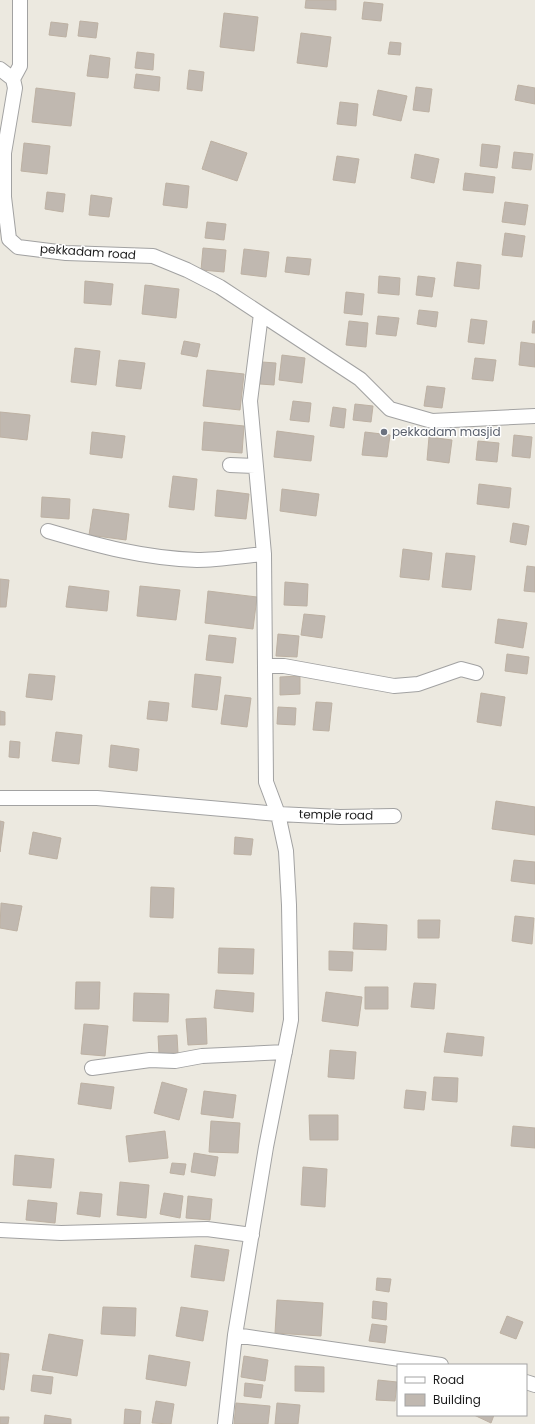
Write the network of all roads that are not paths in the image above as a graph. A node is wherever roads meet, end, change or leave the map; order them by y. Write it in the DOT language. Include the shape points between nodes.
graph roads {
  1 [pos="20,0"];
  2 [pos="0,69"];
  3 [pos="13,79"];
  4 [pos="261,314"];
  5 [pos="535,416"];
  6 [pos="230,465"];
  7 [pos="255,466"];
  8 [pos="48,530"];
  9 [pos="264,554"];
  10 [pos="265,666"];
  11 [pos="476,673"];
  12 [pos="0,798"];
  13 [pos="278,814"];
  14 [pos="394,816"];
  15 [pos="285,1052"];
  16 [pos="92,1068"];
  17 [pos="0,1230"];
  18 [pos="252,1235"];
  19 [pos="235,1335"];
  20 [pos="434,1364"];
  21 [pos="225,1424"];
  1 -- 3 [label="street" via="20,66"];
  2 -- 3 [label="street"];
  3 -- 4 [label="street, pekkadam road" via="15,88 4,153 4,197 9,239 14,244 18,247 66,253 152,256 220,287"];
  4 -- 5 [label="street, pekkadam road" via="360,379 390,409 432,421"];
  4 -- 7 [label="street" via="250,401"];
  6 -- 7 [label="street"];
  7 -- 9 [label="street"];
  8 -- 9 [label="street" via="101,547 144,556 198,560"];
  9 -- 10 [label="street"];
  10 -- 11 [label="street" via="284,666 394,686 418,684 461,669"];
  10 -- 13 [label="street" via="266,782"];
  12 -- 13 [label="street, temple road" via="96,798"];
  13 -- 14 [label="street, temple road"];
  13 -- 15 [label="street" via="286,851 289,905 290,1020"];
  15 -- 16 [label="street" via="202,1056 175,1061 150,1060"];
  15 -- 18 [label="street"];
  17 -- 18 [label="street" via="61,1233 207,1229"];
  18 -- 19 [label="street"];
  19 -- 20 [label="street"];
  19 -- 21 [label="street"];
}
